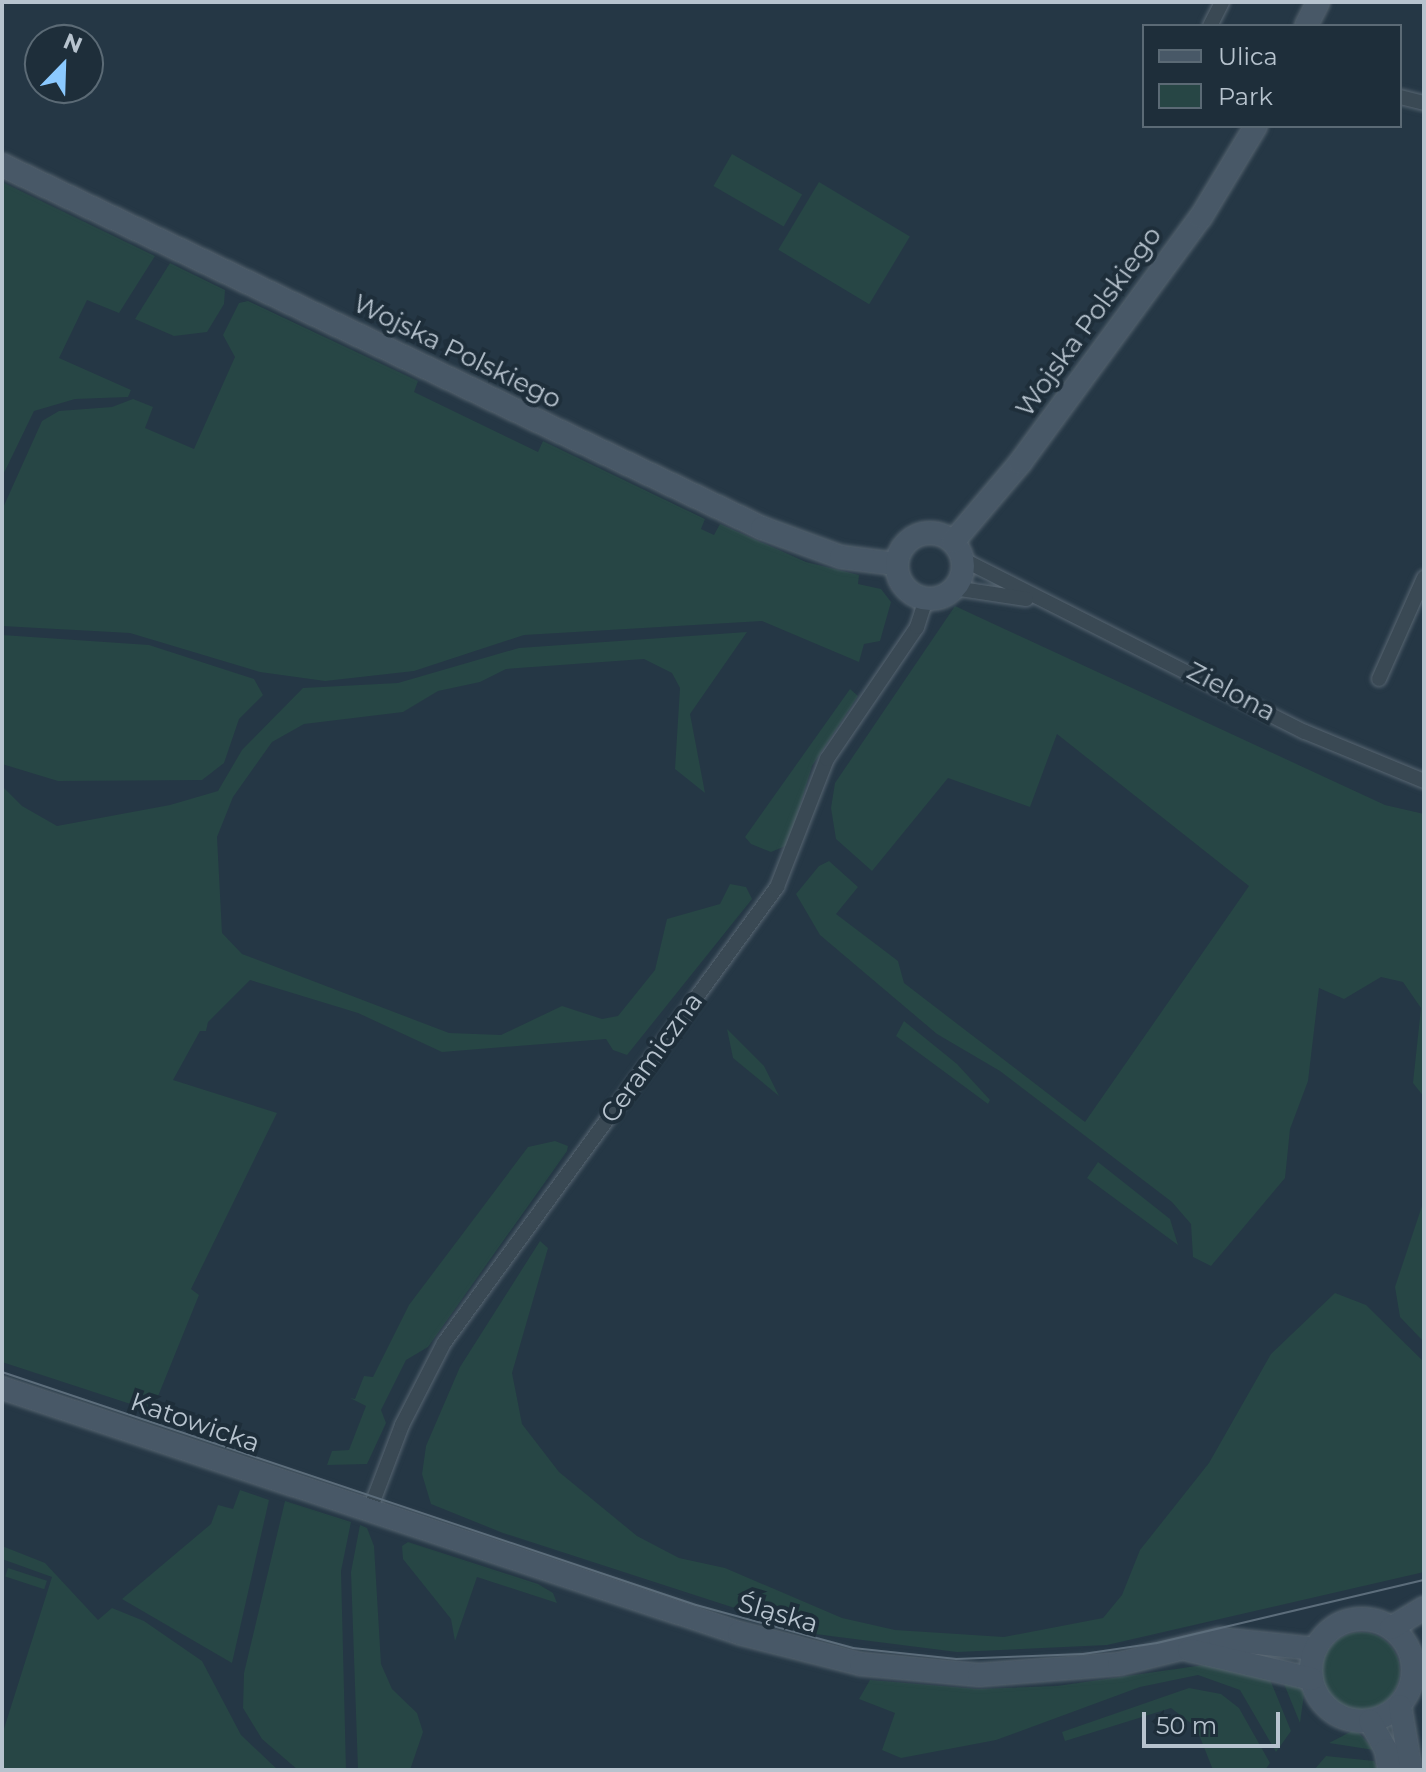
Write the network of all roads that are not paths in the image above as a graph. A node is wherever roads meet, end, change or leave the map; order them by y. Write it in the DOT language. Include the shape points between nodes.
graph roads {
  1 [pos="1222,2"];
  2 [pos="1318,2"];
  3 [pos="1211,24"];
  4 [pos="1307,24"];
  5 [pos="1402,98"];
  6 [pos="1424,103"];
  7 [pos="1255,128"];
  8 [pos="2,165"];
  9 [pos="958,551"];
  10 [pos="896,564"];
  11 [pos="1424,578"];
  12 [pos="954,588"];
  13 [pos="926,600"];
  14 [pos="1038,601"];
  15 [pos="1379,679"];
  16 [pos="1424,781"];
  17 [pos="2,1388"];
  18 [pos="369,1512"];
  19 [pos="1424,1608"];
  20 [pos="1391,1628"];
  21 [pos="1417,1644"];
  22 [pos="1315,1649"];
  23 [pos="1187,1650"];
  24 [pos="1312,1679"];
  25 [pos="1400,1706"];
  26 [pos="1370,1721"];
  27 [pos="1389,1770"];
  28 [pos="1411,1770"];
  1 -- 3 [label="street"];
  2 -- 4 [label="street"];
  5 -- 6 [label="street"];
  7 -- 9 [label="street, Wojska Polskiego" via="1201,217"];
  8 -- 10 [label="street, Wojska Polskiego" via="762,528 841,557"];
  9 -- 10 [label="street" via="935,533 917,535 902,547"];
  9 -- 12 [label="street"];
  9 -- 14 [label="street, Zielona"];
  10 -- 13 [label="street" via="901,582"];
  11 -- 15 [label="street"];
  12 -- 13 [label="street"];
  12 -- 14 [label="street, Zielona"];
  13 -- 18 [label="street, Ceramiczna" via="917,627 827,759 777,887 444,1343 402,1425"];
  14 -- 16 [label="street, Zielona" via="1163,656 1305,732"];
  17 -- 18 [label="street, Katowicka"];
  18 -- 23 [label="street, Śląska" via="739,1633 861,1664 979,1675 1056,1672"];
  19 -- 20 [label="street"];
  20 -- 21 [label="street"];
  20 -- 22 [label="street" via="1363,1619 1348,1621"];
  21 -- 25 [label="street" via="1413,1676"];
  22 -- 23 [label="street, Śląska" via="1220,1639"];
  22 -- 24 [label="street"];
  23 -- 24 [label="street, Śląska"];
  24 -- 26 [label="street" via="1332,1711"];
  25 -- 26 [label="street"];
  25 -- 28 [label="street"];
  26 -- 27 [label="street" via="1386,1750"];
}
